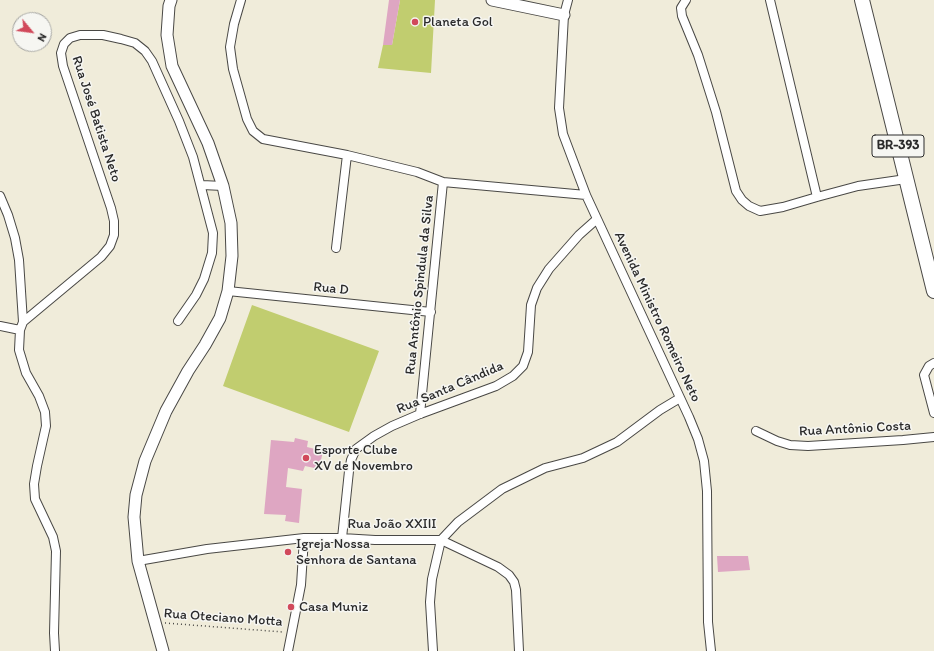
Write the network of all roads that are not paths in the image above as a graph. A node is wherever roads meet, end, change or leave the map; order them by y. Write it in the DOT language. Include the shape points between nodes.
graph roads {
  1 [pos="171,0"];
  2 [pos="241,0"];
  3 [pos="492,0"];
  4 [pos="568,0"];
  5 [pos="686,0"];
  6 [pos="770,0"];
  7 [pos="862,0"];
  8 [pos="564,15"];
  9 [pos="346,155"];
  10 [pos="906,179"];
  11 [pos="443,182"];
  12 [pos="202,185"];
  13 [pos="223,186"];
  14 [pos="586,195"];
  15 [pos="0,196"];
  16 [pos="817,197"];
  17 [pos="597,219"];
  18 [pos="336,248"];
  19 [pos="228,291"];
  20 [pos="934,291"];
  21 [pos="431,312"];
  22 [pos="178,321"];
  23 [pos="0,326"];
  24 [pos="22,326"];
  25 [pos="934,363"];
  26 [pos="680,398"];
  27 [pos="934,413"];
  28 [pos="420,414"];
  29 [pos="756,431"];
  30 [pos="934,437"];
  31 [pos="304,538"];
  32 [pos="342,538"];
  33 [pos="441,540"];
  34 [pos="138,561"];
  35 [pos="55,651"];
  36 [pos="162,651"];
  37 [pos="288,651"];
  38 [pos="434,651"];
  39 [pos="520,651"];
  40 [pos="711,651"];
  1 -- 13 [label="street" via="167,35 172,66 208,143"];
  2 -- 9 [label="street" via="230,47 233,69 247,119 253,131 263,139"];
  3 -- 8 [label="street"];
  4 -- 8 [label="street, Avenida Ministro Romeiro Neto"];
  5 -- 16 [label="street" via="681,8 682,16 716,112 736,191 749,206 760,210 784,207"];
  6 -- 16 [label="street"];
  7 -- 10 [label="highway, BR-393"];
  8 -- 14 [label="street, Avenida Ministro Romeiro Neto" via="559,108 563,134"];
  9 -- 11 [label="street" via="417,172"];
  9 -- 18 [label="street"];
  10 -- 16 [label="street" via="858,186"];
  10 -- 20 [label="highway, BR-393"];
  11 -- 14 [label="street"];
  11 -- 21 [label="street, Rua Antônio Spindula da Silva"];
  12 -- 13 [label="street"];
  12 -- 22 [label="street, Rua José Batista Neto" via="213,232 212,253 204,279"];
  12 -- 24 [label="street, Rua José Batista Neto" via="180,121 146,51 135,43 103,35 80,35 70,38 64,44 61,53 63,66 111,208 114,235 110,246 101,257"];
  13 -- 19 [label="street" via="231,223 232,256"];
  14 -- 17 [label="street, Avenida Ministro Romeiro Neto"];
  15 -- 24 [label="street" via="8,214 19,260"];
  17 -- 26 [label="street, Avenida Ministro Romeiro Neto"];
  17 -- 28 [label="street, Rua Santa Cândida" via="549,269 537,288 531,305 528,352 523,366 513,376 496,386"];
  19 -- 21 [label="street, Rua D"];
  19 -- 34 [label="street" via="220,318 166,411 146,461 136,495 134,517"];
  21 -- 28 [label="street, Rua Antônio Spindula da Silva"];
  23 -- 24 [label="street"];
  24 -- 35 [label="street" via="19,350 26,373 45,412 46,426 34,484 35,499 53,537 56,551"];
  25 -- 27 [label="street" via="924,375"];
  26 -- 33 [label="street, Rua João XXIII" via="617,442 583,458 544,468 502,489 458,522"];
  26 -- 40 [label="street, Avenida Ministro Romeiro Neto" via="704,460"];
  28 -- 32 [label="street, Rua Santa Cândida" via="374,436 356,449 349,472"];
  29 -- 30 [label="street, Rua Antônio Costa" via="790,445 808,446"];
  31 -- 32 [label="street, Rua João XXIII"];
  31 -- 34 [label="street, Rua João XXIII" via="207,549"];
  31 -- 37 [label="street" via="301,585"];
  32 -- 33 [label="street, Rua João XXIII"];
  33 -- 38 [label="street" via="432,579 430,602"];
  33 -- 39 [label="street" via="510,575 516,590"];
  34 -- 36 [label="street"];
}
